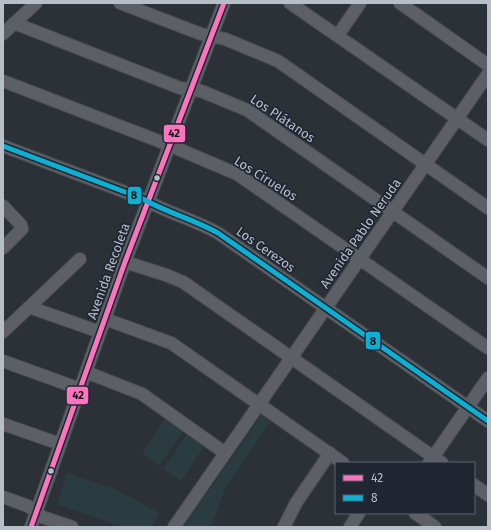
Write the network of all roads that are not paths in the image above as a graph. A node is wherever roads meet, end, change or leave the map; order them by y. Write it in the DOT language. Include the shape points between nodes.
graph roads {
  1 [pos="36,3"];
  2 [pos="120,3"];
  3 [pos="224,3"];
  4 [pos="290,3"];
  5 [pos="360,3"];
  6 [pos="400,3"];
  7 [pos="14,23"];
  8 [pos="4,32"];
  9 [pos="338,35"];
  10 [pos="211,36"];
  11 [pos="488,65"];
  12 [pos="488,74"];
  13 [pos="3,81"];
  14 [pos="191,89"];
  15 [pos="457,118"];
  16 [pos="488,140"];
  17 [pos="169,145"];
  18 [pos="3,146"];
  19 [pos="425,165"];
  20 [pos="148,202"];
  21 [pos="3,206"];
  22 [pos="488,208"];
  23 [pos="392,212"];
  24 [pos="3,248"];
  25 [pos="80,259"];
  26 [pos="360,259"];
  27 [pos="125,262"];
  28 [pos="488,278"];
  29 [pos="29,307"];
  30 [pos="326,308"];
  31 [pos="105,319"];
  32 [pos="3,332"];
  33 [pos="100,332"];
  34 [pos="488,348"];
  35 [pos="291,358"];
  36 [pos="3,361"];
  37 [pos="86,372"];
  38 [pos="488,378"];
  39 [pos="80,389"];
  40 [pos="259,404"];
  41 [pos="468,407"];
  42 [pos="488,421"];
  43 [pos="3,424"];
  44 [pos="60,444"];
  45 [pos="225,453"];
  46 [pos="330,454"];
  47 [pos="435,461"];
  48 [pos="342,462"];
  49 [pos="475,486"];
  50 [pos="488,495"];
  51 [pos="3,497"];
  52 [pos="36,512"];
  53 [pos="359,514"];
  54 [pos="416,514"];
  55 [pos="430,526"];
  56 [pos="31,527"];
  57 [pos="72,527"];
  58 [pos="174,527"];
  59 [pos="284,527"];
  60 [pos="350,527"];
  1 -- 7 [label="street"];
  2 -- 10 [label="street"];
  3 -- 10 [label="street, Avenida Recoleta"];
  4 -- 9 [label="street"];
  5 -- 9 [label="street"];
  6 -- 11 [label="street"];
  7 -- 8 [label="street"];
  7 -- 14 [label="street, Los Plátanos" via="180,88"];
  9 -- 15 [label="street"];
  10 -- 14 [label="street, Avenida Recoleta"];
  10 -- 19 [label="street" via="225,38 278,62"];
  12 -- 15 [label="street, Avenida Pablo Neruda"];
  13 -- 17 [label="street, Los Ciruelos"];
  14 -- 17 [label="street, Avenida Recoleta"];
  14 -- 23 [label="street, Los Plátanos" via="247,110"];
  15 -- 16 [label="street"];
  15 -- 19 [label="street, Avenida Pablo Neruda"];
  17 -- 20 [label="street, Avenida Recoleta"];
  17 -- 26 [label="street, Los Ciruelos" via="248,180"];
  18 -- 20 [label="street, Los Cerezos"];
  19 -- 22 [label="street"];
  19 -- 23 [label="street, Avenida Pablo Neruda"];
  20 -- 27 [label="street, Avenida Recoleta"];
  20 -- 30 [label="street, Los Cerezos" via="218,233"];
  21 -- 24 [label="street" via="22,229"];
  23 -- 26 [label="street, Avenida Pablo Neruda"];
  23 -- 28 [label="street, Los Plátanos"];
  25 -- 29 [label="street"];
  26 -- 30 [label="street, Avenida Pablo Neruda"];
  26 -- 34 [label="street, Los Ciruelos"];
  27 -- 31 [label="street, Avenida Recoleta"];
  27 -- 35 [label="street" via="166,274 183,282"];
  29 -- 32 [label="street"];
  29 -- 33 [label="street"];
  30 -- 35 [label="street, Avenida Pablo Neruda"];
  30 -- 41 [label="street, Los Cerezos"];
  31 -- 33 [label="street, Avenida Recoleta"];
  31 -- 40 [label="street" via="172,343"];
  33 -- 37 [label="street, Avenida Recoleta"];
  35 -- 40 [label="street, Avenida Pablo Neruda"];
  35 -- 47 [label="street"];
  36 -- 39 [label="street"];
  37 -- 39 [label="street, Avenida Recoleta"];
  37 -- 45 [label="street" via="142,394"];
  38 -- 41 [label="street"];
  39 -- 44 [label="street, Avenida Recoleta"];
  40 -- 45 [label="street, Avenida Pablo Neruda"];
  40 -- 46 [label="street"];
  41 -- 42 [label="street, Los Cerezos"];
  41 -- 47 [label="street"];
  43 -- 44 [label="street"];
  44 -- 52 [label="street, Avenida Recoleta"];
  45 -- 58 [label="street, Avenida Pablo Neruda"];
  46 -- 48 [label="street"];
  46 -- 59 [label="street" via="296,503"];
  49 -- 50 [label="street"];
  51 -- 52 [label="street" via="28,506"];
  52 -- 56 [label="street, Avenida Recoleta"];
  52 -- 57 [label="street" via="42,517"];
  53 -- 60 [label="street"];
  54 -- 55 [label="street"];
}
